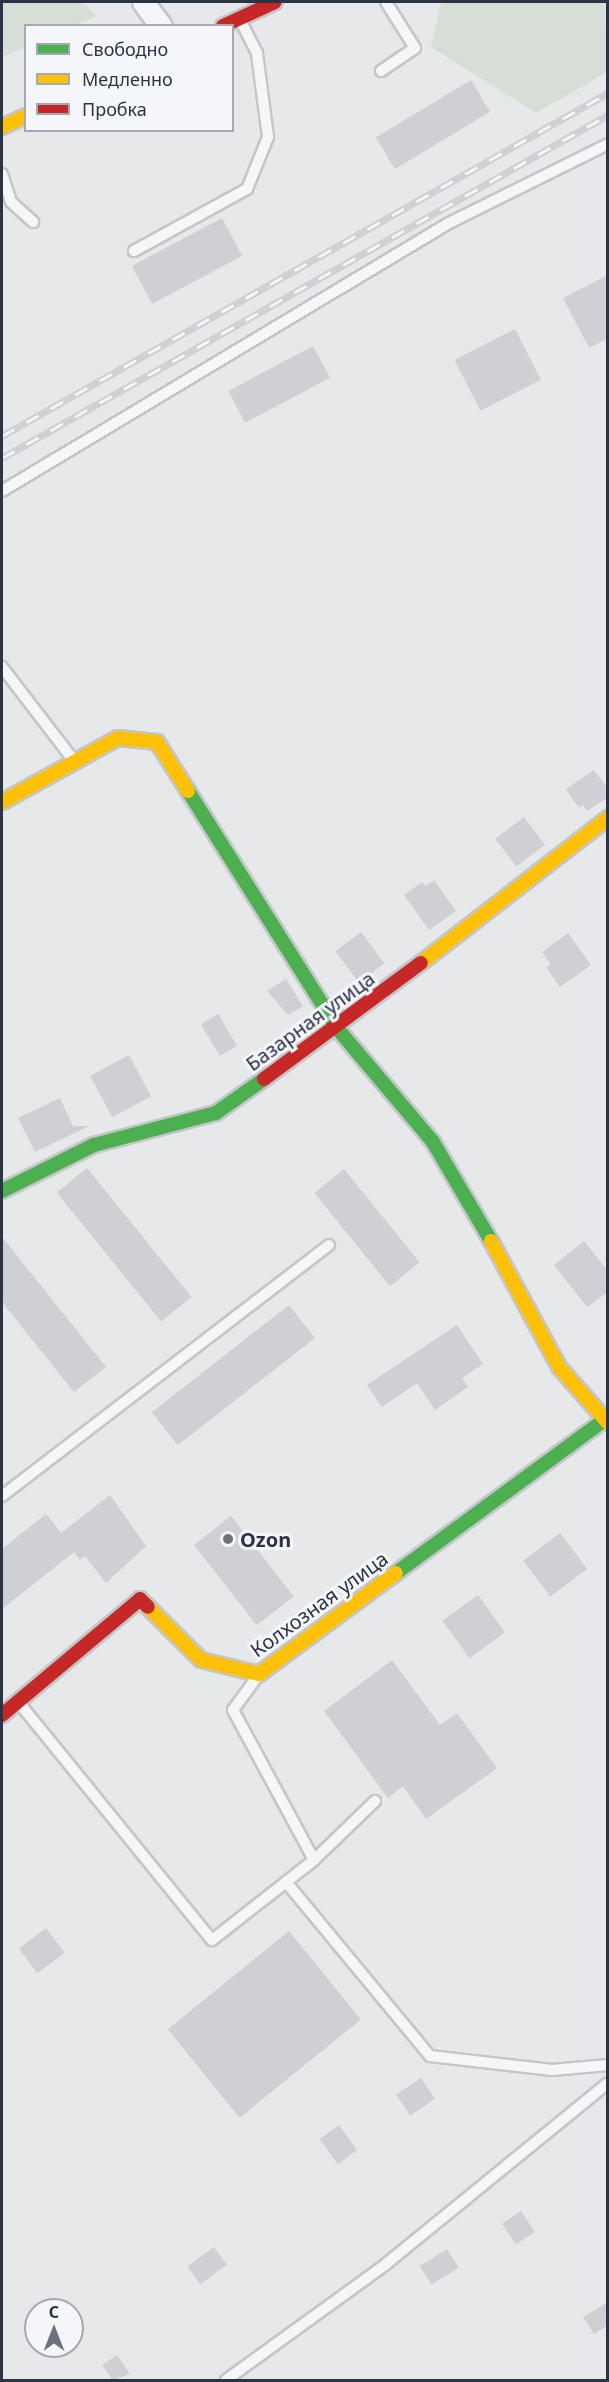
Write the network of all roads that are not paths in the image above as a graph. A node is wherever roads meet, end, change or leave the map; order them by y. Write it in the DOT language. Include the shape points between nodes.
graph roads {
  1 [pos="143,2"];
  2 [pos="275,2"];
  3 [pos="386,2"];
  4 [pos="239,18"];
  5 [pos="160,24"];
  6 [pos="227,24"];
  7 [pos="381,71"];
  8 [pos="24,117"];
  9 [pos="2,127"];
  10 [pos="608,144"];
  11 [pos="2,174"];
  12 [pos="33,222"];
  13 [pos="134,251"];
  14 [pos="2,491"];
  15 [pos="2,667"];
  16 [pos="74,762"];
  17 [pos="2,801"];
  18 [pos="608,818"];
  19 [pos="337,1028"];
  20 [pos="2,1191"];
  21 [pos="329,1245"];
  22 [pos="606,1420"];
  23 [pos="2,1496"];
  24 [pos="259,1674"];
  25 [pos="18,1701"];
  26 [pos="2,1715"];
  27 [pos="375,1801"];
  28 [pos="314,1860"];
  29 [pos="286,1882"];
  30 [pos="608,2065"];
  31 [pos="608,2083"];
  32 [pos="226,2380"];
  1 -- 5 [label="street"];
  2 -- 4 [label="street"];
  3 -- 7 [label="lane" via="415,48"];
  4 -- 6 [label="street"];
  4 -- 13 [label="lane" via="257,52 268,137 247,189"];
  8 -- 9 [label="street"];
  10 -- 14 [label="lane" via="449,224"];
  11 -- 12 [label="lane" via="11,202"];
  15 -- 16 [label="lane"];
  16 -- 17 [label="street"];
  16 -- 19 [label="street" via="118,738 158,742"];
  18 -- 19 [label="street, Базарная улица"];
  19 -- 20 [label="street, Базарная улица" via="216,1113 94,1145"];
  19 -- 22 [label="street" via="433,1142 512,1276 559,1367"];
  21 -- 23 [label="lane"];
  22 -- 24 [label="street, Колхозная улица"];
  24 -- 25 [label="street, Колхозная улица" via="201,1660 140,1599"];
  24 -- 28 [label="lane" via="233,1710"];
  25 -- 26 [label="street, Колхозная улица"];
  25 -- 29 [label="lane" via="212,1940"];
  27 -- 28 [label="lane"];
  28 -- 29 [label="lane"];
  29 -- 30 [label="lane" via="430,2056 552,2070"];
  31 -- 32 [label="lane" via="386,2264"];
}
